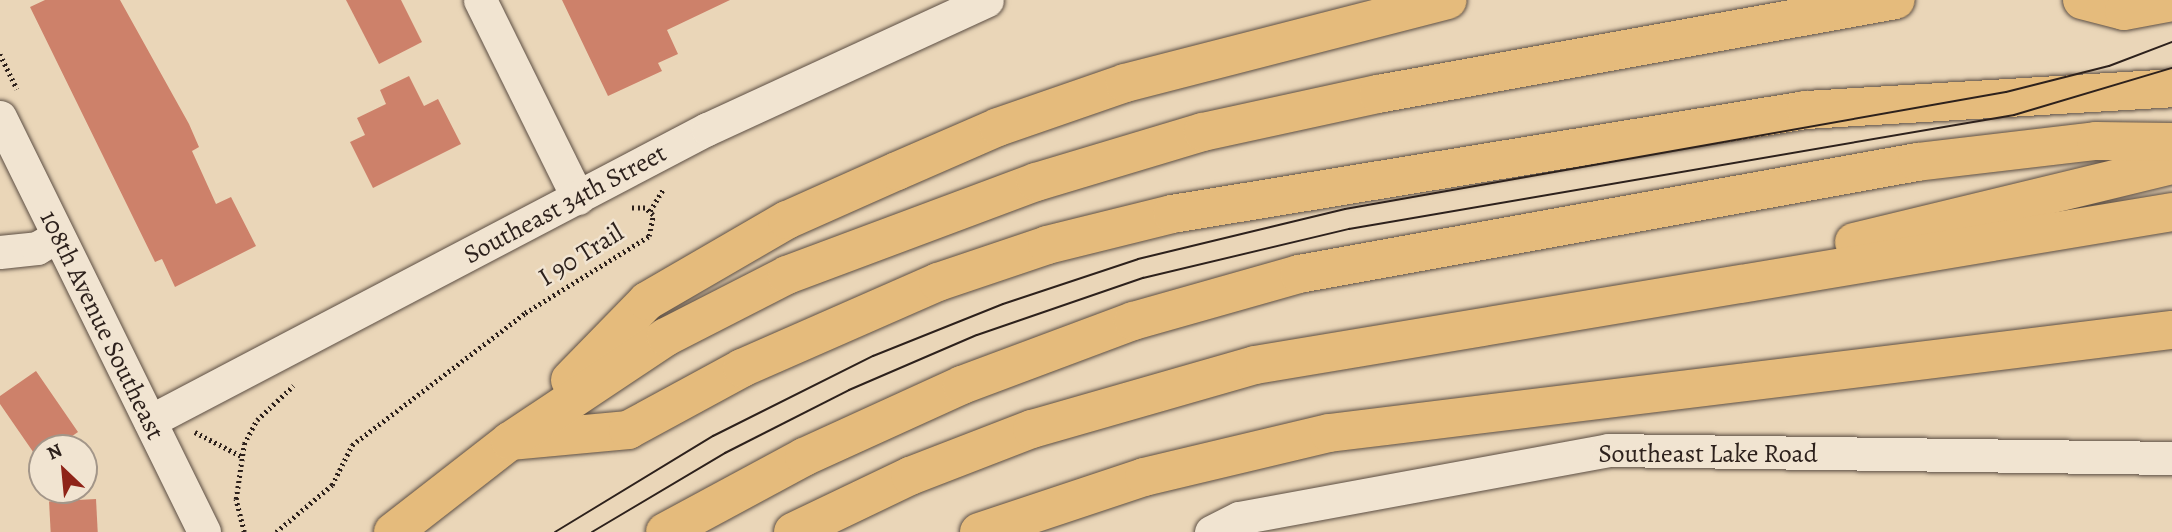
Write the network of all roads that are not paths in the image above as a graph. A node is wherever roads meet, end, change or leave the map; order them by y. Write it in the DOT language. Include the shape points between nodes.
graph roads {
  1 [pos="480,0"];
  2 [pos="987,0"];
  3 [pos="1448,0"];
  4 [pos="1896,0"];
  5 [pos="2082,0"];
  6 [pos="2172,2"];
  7 [pos="2172,88"];
  8 [pos="0,117"];
  9 [pos="2172,142"];
  10 [pos="2172,164"];
  11 [pos="578,198"];
  12 [pos="2172,212"];
  13 [pos="58,236"];
  14 [pos="0,252"];
  15 [pos="1601,304"];
  16 [pos="2172,330"];
  17 [pos="150,421"];
  18 [pos="510,441"];
  19 [pos="2172,458"];
  20 [pos="204,532"];
  21 [pos="393,532"];
  22 [pos="665,532"];
  23 [pos="793,532"];
  24 [pos="979,532"];
  25 [pos="1211,532"];
  1 -- 11 [label="street"];
  2 -- 11 [label="street, Southeast 34th Street" via="707,129"];
  3 -- 18 [label="highway" via="1125,83 998,127 787,220 647,301"];
  4 -- 18 [label="highway" via="1377,94 1203,132 1036,182 786,275 666,337"];
  5 -- 6 [label="highway" via="2124,11"];
  7 -- 18 [label="highway" via="1805,110 1172,214 1047,245 938,282 742,368 628,430"];
  8 -- 13 [label="street, 108th Avenue Southeast"];
  9 -- 22 [label="highway" via="2096,141 2012,149 1643,210 1299,274 1133,321 886,417"];
  10 -- 15 [label="highway"];
  11 -- 17 [label="street, Southeast 34th Street"];
  12 -- 15 [label="highway"];
  13 -- 14 [label="street" via="37,248"];
  13 -- 17 [label="street, 108th Avenue Southeast"];
  15 -- 23 [label="highway" via="1255,365 1148,392 910,476"];
  16 -- 24 [label="highway" via="1329,433 1144,477"];
  17 -- 20 [label="street, 108th Avenue Southeast"];
  18 -- 21 [label="highway"];
  19 -- 25 [label="street, Southeast Lake Road" via="1608,450 1313,502 1239,518"];
}
